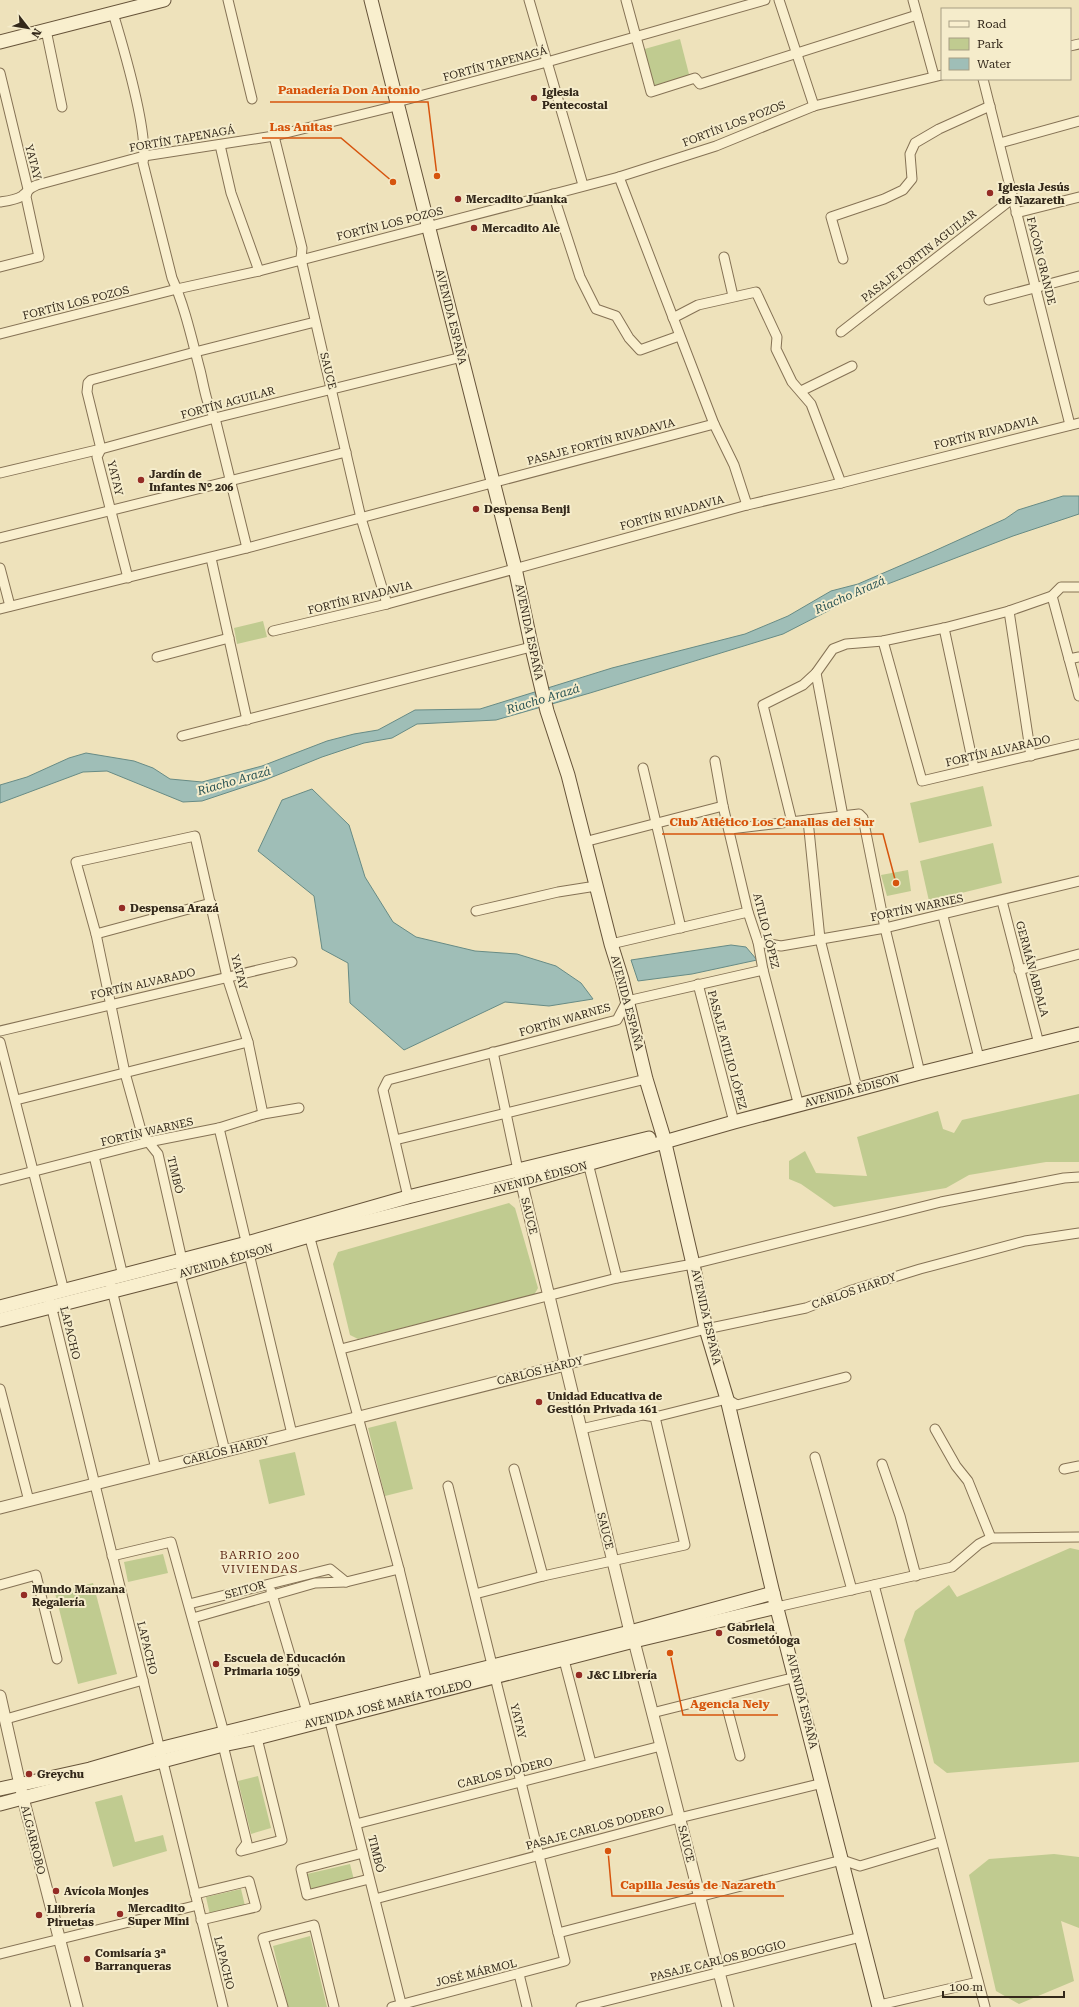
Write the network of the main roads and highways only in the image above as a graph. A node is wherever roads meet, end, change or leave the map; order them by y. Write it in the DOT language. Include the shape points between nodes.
graph roads {
  1 [pos="164,0"];
  2 [pos="371,0"];
  3 [pos="0,42"];
  4 [pos="1079,1028"];
  5 [pos="1079,1034"];
  6 [pos="1038,1041"];
  7 [pos="920,1071"];
  8 [pos="799,1104"];
  9 [pos="664,1139"];
  10 [pos="587,1160"];
  11 [pos="308,1231"];
  12 [pos="249,1248"];
  13 [pos="110,1285"];
  14 [pos="50,1301"];
  15 [pos="0,1307"];
  16 [pos="0,1320"];
  17 [pos="773,1593"];
  18 [pos="777,1607"];
  19 [pos="632,1637"];
  20 [pos="493,1671"];
  21 [pos="328,1713"];
  22 [pos="223,1738"];
  23 [pos="0,1789"];
  24 [pos="0,1804"];
  25 [pos="879,2007"];
  1 -- 3 [label="main road"];
  2 -- 9 [label="main road, AVENIDA ESPAÑA" via="494,483 547,711 568,775 610,944 622,979 646,1079"];
  4 -- 6 [label="main road, AVENIDA ÉDISON"];
  5 -- 6 [label="main road, AVENIDA ÉDISON"];
  6 -- 7 [label="main road, AVENIDA ÉDISON"];
  6 -- 7 [label="main road, AVENIDA ÉDISON" via="978,1054"];
  7 -- 8 [label="main road, AVENIDA ÉDISON"];
  7 -- 8 [label="main road, AVENIDA ÉDISON" via="856,1084"];
  8 -- 9 [label="main road, AVENIDA ÉDISON" via="733,1119"];
  9 -- 10 [label="main road, AVENIDA ÉDISON"];
  9 -- 17 [label="main road, AVENIDA ESPAÑA" via="706,1329 727,1399"];
  10 -- 11 [label="main road, AVENIDA ÉDISON" via="521,1183"];
  10 -- 11 [label="main road, AVENIDA ÉDISON" via="518,1170 408,1197"];
  11 -- 12 [label="main road, AVENIDA ÉDISON"];
  12 -- 13 [label="main road, AVENIDA ÉDISON" via="180,1274"];
  12 -- 13 [label="main road, AVENIDA ÉDISON" via="182,1260 123,1276"];
  13 -- 14 [label="main road, AVENIDA ÉDISON"];
  13 -- 14 [label="main road, AVENIDA ÉDISON" via="64,1291"];
  14 -- 15 [label="main road, AVENIDA ÉDISON"];
  14 -- 16 [label="main road, AVENIDA ÉDISON"];
  17 -- 18 [label="main road, AVENIDA ESPAÑA"];
  17 -- 19 [label="main road, AVENIDA JOSÉ MARÍA TOLEDO"];
  18 -- 19 [label="main road, AVENIDA JOSÉ MARÍA TOLEDO"];
  18 -- 25 [label="main road, AVENIDA ESPAÑA"];
  19 -- 20 [label="main road, AVENIDA JOSÉ MARÍA TOLEDO"];
  19 -- 20 [label="main road, AVENIDA JOSÉ MARÍA TOLEDO" via="564,1660"];
  20 -- 21 [label="main road, AVENIDA JOSÉ MARÍA TOLEDO" via="429,1694"];
  20 -- 21 [label="main road, AVENIDA JOSÉ MARÍA TOLEDO" via="426,1681"];
  21 -- 22 [label="main road, AVENIDA JOSÉ MARÍA TOLEDO" via="307,1712"];
  21 -- 22 [label="main road, AVENIDA JOSÉ MARÍA TOLEDO" via="257,1738"];
  22 -- 23 [label="main road, AVENIDA JOSÉ MARÍA TOLEDO" via="159,1748 90,1769"];
  22 -- 24 [label="main road, AVENIDA JOSÉ MARÍA TOLEDO" via="163,1762"];
}
